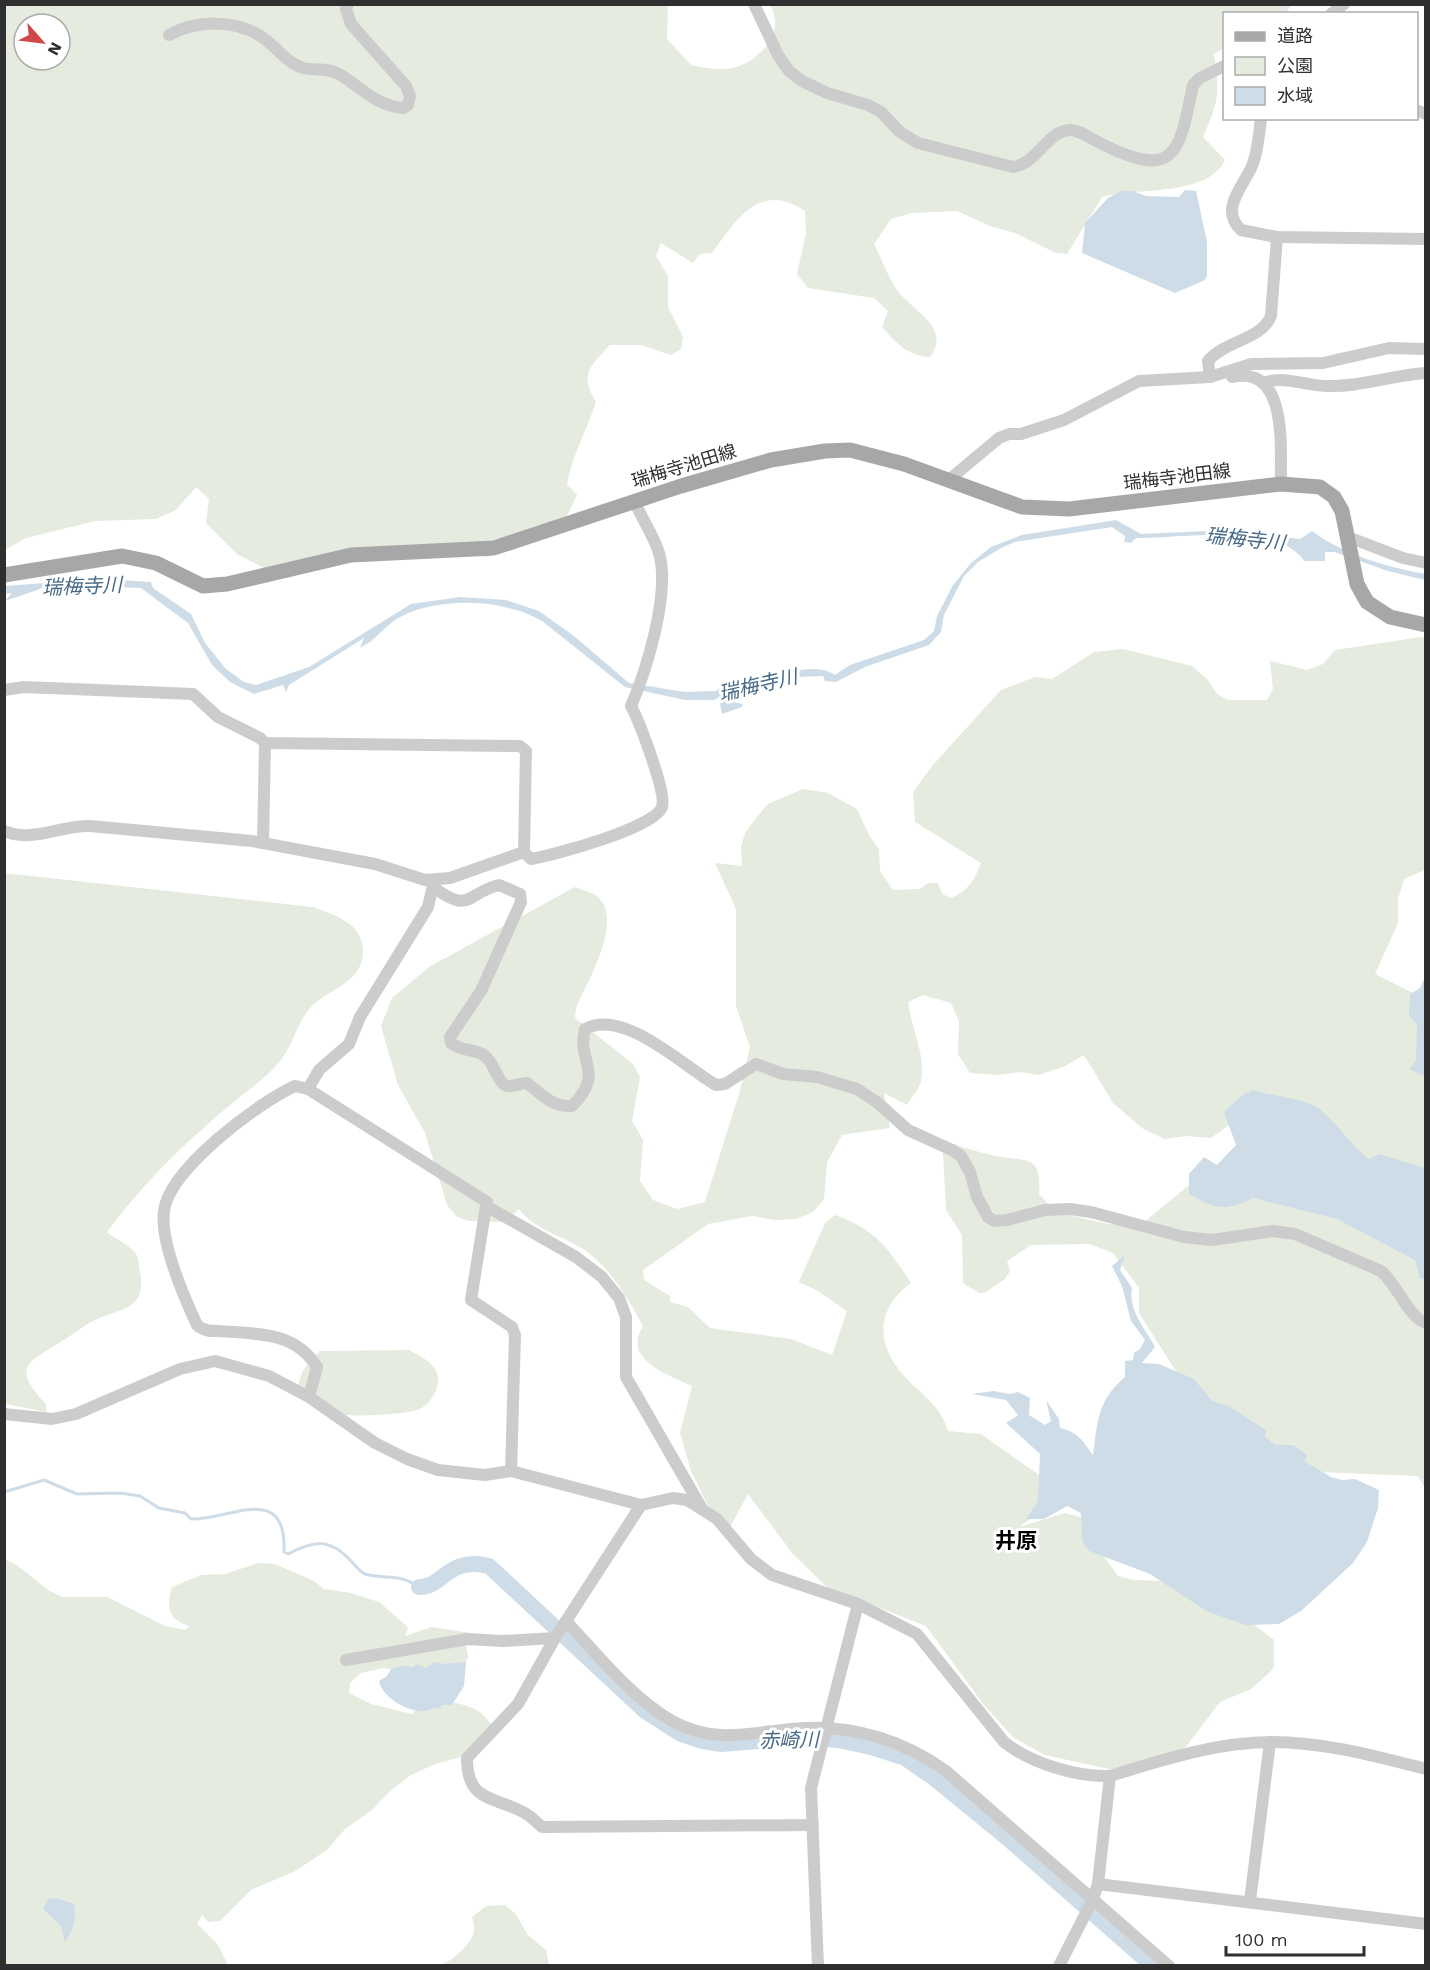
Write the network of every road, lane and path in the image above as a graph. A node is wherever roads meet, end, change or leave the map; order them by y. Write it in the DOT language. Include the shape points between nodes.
graph roads {
  1 [pos="348,4"];
  2 [pos="754,4"];
  3 [pos="169,35"];
  4 [pos="1223,66"];
  5 [pos="1262,120"];
  6 [pos="1277,237"];
  7 [pos="1425,238"];
  8 [pos="1425,349"];
  9 [pos="1231,370"];
  10 [pos="1425,373"];
  11 [pos="1210,377"];
  12 [pos="1264,383"];
  13 [pos="950,479"];
  14 [pos="1281,484"];
  15 [pos="635,502"];
  16 [pos="1348,537"];
  17 [pos="1425,563"];
  18 [pos="4,575"];
  19 [pos="1425,625"];
  20 [pos="4,690"];
  21 [pos="265,743"];
  22 [pos="4,831"];
  23 [pos="263,843"];
  24 [pos="524,852"];
  25 [pos="434,883"];
  26 [pos="308,1089"];
  27 [pos="486,1206"];
  28 [pos="1425,1323"];
  29 [pos="309,1397"];
  30 [pos="4,1414"];
  31 [pos="511,1471"];
  32 [pos="641,1504"];
  33 [pos="701,1507"];
  34 [pos="858,1604"];
  35 [pos="566,1621"];
  36 [pos="555,1638"];
  37 [pos="346,1659"];
  38 [pos="827,1730"];
  39 [pos="1270,1742"];
  40 [pos="1425,1769"];
  41 [pos="1110,1776"];
  42 [pos="813,1825"];
  43 [pos="1098,1884"];
  44 [pos="1093,1899"];
  45 [pos="1250,1901"];
  46 [pos="1425,1924"];
  47 [pos="818,1965"];
  48 [pos="1059,1965"];
  49 [pos="1169,1965"];
  1 -- 3 [label="street" via="351,24 406,86 410,96 403,108 384,105 328,69 303,68 261,36 243,28 205,23 185,26"];
  2 -- 4 [label="street" via="778,56 802,81 874,109 918,143 1013,167 1023,165 1048,141 1072,129 1117,152 1142,159 1164,159 1176,151 1182,139 1193,85"];
  5 -- 6 [label="street" via="1252,167 1233,202 1232,217 1241,230"];
  6 -- 7 [label="street"];
  6 -- 11 [label="street" via="1268,323 1260,331 1216,352 1208,362"];
  8 -- 9 [label="street" via="1389,348 1323,363 1258,363"];
  9 -- 11 [label="street"];
  9 -- 12 [label="street" via="1232,377 1244,375"];
  10 -- 12 [label="street" via="1350,385 1273,379"];
  11 -- 13 [label="street" via="1139,381 1064,420 999,438"];
  12 -- 14 [label="street" via="1277,405"];
  13 -- 14 [label="main road, 瑞梅寺池田線" via="1022,507 1069,509"];
  13 -- 15 [label="main road, 瑞梅寺池田線" via="864,452 825,451 771,460"];
  14 -- 16 [label="main road, 瑞梅寺池田線" via="1310,484 1328,490 1342,511"];
  15 -- 18 [label="main road, 瑞梅寺池田線" via="494,548 351,555 227,584 203,586 156,563 122,556"];
  15 -- 24 [label="street" via="660,558 658,605 644,675 631,706 659,782 663,804 644,824 560,854 531,859"];
  16 -- 17 [label="street"];
  16 -- 19 [label="main road, 瑞梅寺池田線" via="1357,584 1367,602 1382,614"];
  20 -- 21 [label="street" via="24,687 193,694 218,717"];
  21 -- 23 [label="street"];
  21 -- 24 [label="street" via="520,747 526,751"];
  22 -- 23 [label="street" via="18,836 90,826"];
  23 -- 25 [label="street" via="375,864"];
  24 -- 25 [label="street"];
  25 -- 26 [label="street" via="428,907 360,1017 349,1044 319,1070"];
  25 -- 28 [label="street" via="455,901 473,899 499,885 520,894 521,902 481,991 450,1037 460,1050 486,1057 508,1086 527,1083 549,1101 561,1107 572,1106 584,1094 589,1078 582,1038 585,1029 594,1024 628,1029 716,1085 756,1064 783,1074 834,1081 857,1089 908,1130 961,1156 977,1197 994,1221 1044,1210 1070,1209 1184,1238 1212,1240 1273,1231 1295,1234 1381,1271 1392,1280 1415,1316"];
  26 -- 27 [label="street" via="487,1202"];
  26 -- 29 [label="street" via="295,1086 269,1100 204,1152 174,1186 164,1209 164,1220 174,1263 197,1325 206,1330 265,1334 293,1342 317,1367"];
  27 -- 31 [label="street" via="471,1300 512,1327 515,1335"];
  27 -- 33 [label="street" via="576,1257 602,1276 619,1298 626,1317 626,1377"];
  29 -- 30 [label="street" via="269,1376 215,1361 180,1369 60,1418"];
  29 -- 31 [label="street" via="375,1443 407,1459 438,1470 485,1475"];
  31 -- 32 [label="street"];
  32 -- 33 [label="street" via="674,1498"];
  32 -- 35 [label="street"];
  33 -- 34 [label="street" via="772,1575"];
  34 -- 38 [label="street"];
  34 -- 41 [label="street" via="926,1641 963,1693 1014,1750 1077,1773"];
  35 -- 36 [label="street"];
  35 -- 38 [label="street" via="640,1696 671,1720 734,1737 806,1728"];
  36 -- 37 [label="street" via="468,1639"];
  36 -- 42 [label="street" via="518,1704 467,1758 475,1790 481,1796 525,1813 542,1827"];
  38 -- 42 [label="street" via="811,1788"];
  38 -- 44 [label="street" via="878,1737 929,1758"];
  39 -- 40 [label="street" via="1339,1748"];
  39 -- 41 [label="street" via="1209,1750"];
  39 -- 45 [label="street"];
  41 -- 43 [label="street"];
  42 -- 47 [label="street"];
  43 -- 44 [label="street"];
  43 -- 45 [label="street"];
  44 -- 48 [label="street"];
  44 -- 49 [label="street"];
  45 -- 46 [label="street"];
}
